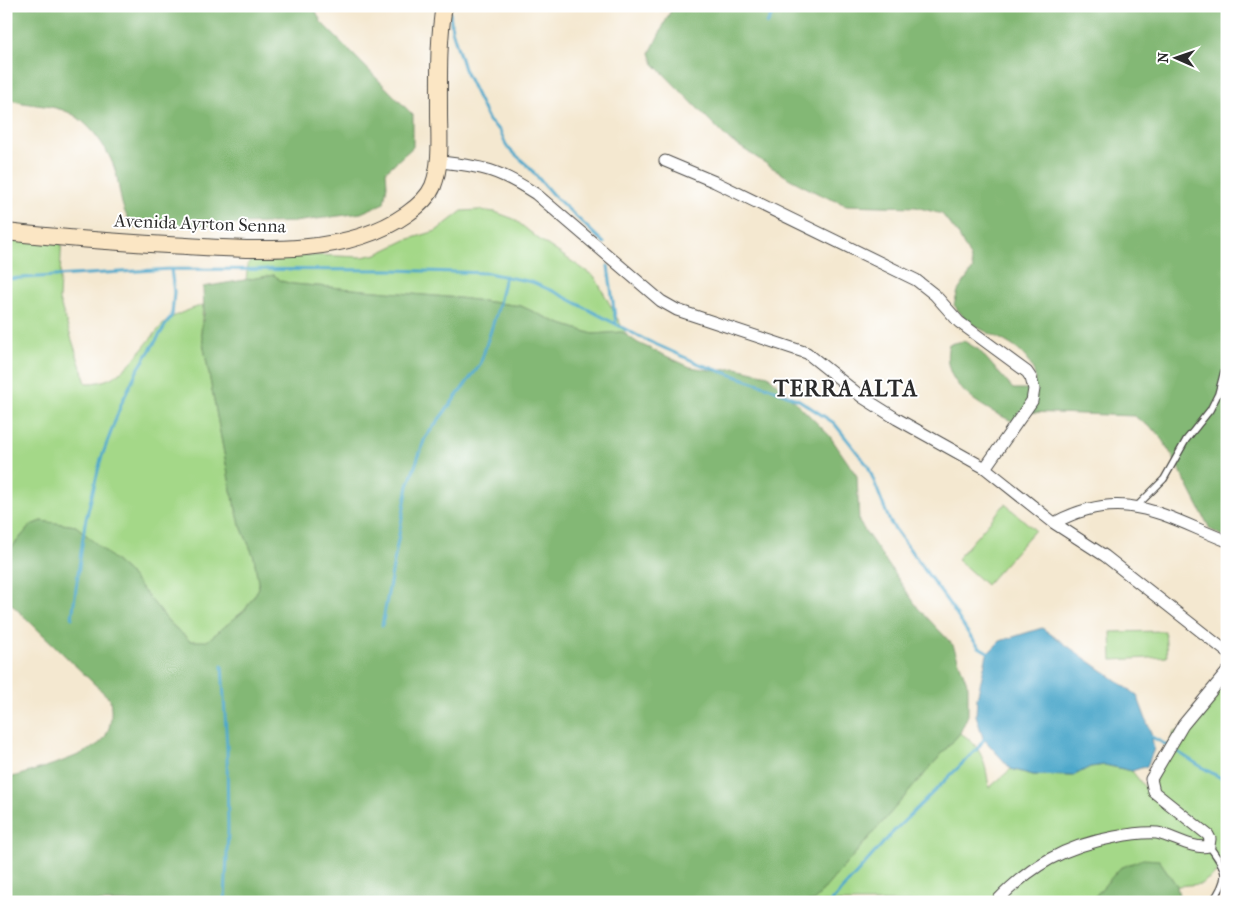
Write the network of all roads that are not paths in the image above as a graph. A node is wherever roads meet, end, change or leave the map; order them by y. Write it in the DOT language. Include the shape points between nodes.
graph roads {
  1 [pos="444,6"];
  2 [pos="665,160"];
  3 [pos="440,162"];
  4 [pos="6,232"];
  5 [pos="1227,360"];
  6 [pos="985,468"];
  7 [pos="1137,506"];
  8 [pos="1054,523"];
  9 [pos="1227,541"];
  10 [pos="1227,652"];
  11 [pos="1227,672"];
  12 [pos="1209,846"];
  13 [pos="996,902"];
  14 [pos="1212,902"];
  1 -- 3 [label="street, Avenida Ayrton Senna" via="439,55"];
  2 -- 6 [label="street" via="916,280 928,288 971,333 1027,372 1033,385 1032,401"];
  3 -- 4 [label="street, Avenida Ayrton Senna" via="432,187 414,209 380,229 335,242 254,249"];
  3 -- 6 [label="street" via="480,166 515,180 536,194 661,301 702,320 807,353 862,397"];
  5 -- 7 [label="lane" via="1210,410 1186,440 1164,479"];
  6 -- 8 [label="street"];
  7 -- 8 [label="street" via="1095,506"];
  7 -- 9 [label="street"];
  8 -- 10 [label="street" via="1100,552"];
  11 -- 12 [label="street" via="1183,725 1151,780 1154,792 1208,835"];
  12 -- 13 [label="street" via="1146,832 1091,841 1044,861"];
  12 -- 14 [label="lane" via="1226,875"];
}
